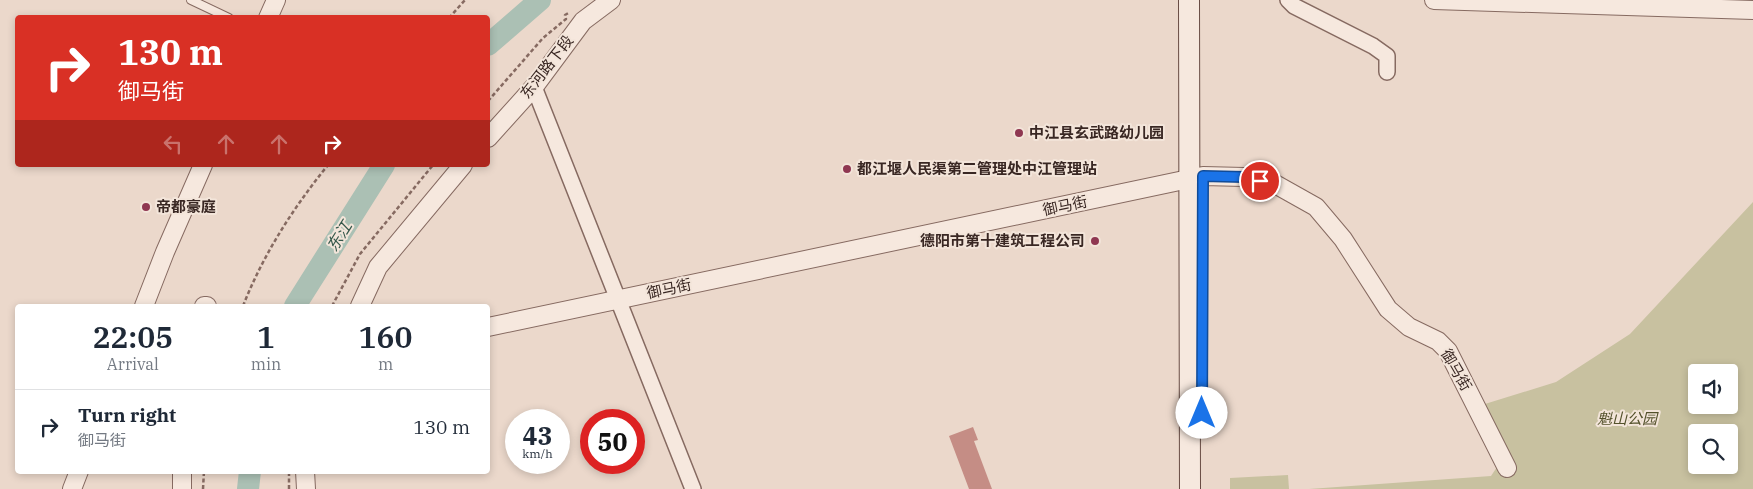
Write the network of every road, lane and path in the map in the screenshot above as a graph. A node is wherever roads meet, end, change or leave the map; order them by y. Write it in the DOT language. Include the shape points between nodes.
graph roads {
  1 [pos="191,0"];
  2 [pos="276,0"];
  3 [pos="465,0"];
  4 [pos="611,0"];
  5 [pos="1189,0"];
  6 [pos="1202,0"];
  7 [pos="1288,0"];
  8 [pos="1434,0"];
  9 [pos="1753,10"];
  10 [pos="572,11"];
  11 [pos="223,15"];
  12 [pos="269,15"];
  13 [pos="452,15"];
  14 [pos="543,38"];
  15 [pos="548,42"];
  16 [pos="1387,72"];
  17 [pos="534,87"];
  18 [pos="490,99"];
  19 [pos="490,136"];
  20 [pos="202,167"];
  21 [pos="326,167"];
  22 [pos="431,167"];
  23 [pos="461,167"];
  24 [pos="1196,178"];
  25 [pos="618,300"];
  26 [pos="145,304"];
  27 [pos="244,304"];
  28 [pos="333,304"];
  29 [pos="361,304"];
  30 [pos="490,327"];
  31 [pos="1507,468"];
  32 [pos="78,474"];
  33 [pos="182,474"];
  34 [pos="204,474"];
  35 [pos="289,474"];
  36 [pos="305,474"];
  37 [pos="690,488"];
  38 [pos="72,489"];
  39 [pos="182,489"];
  40 [pos="203,489"];
  41 [pos="288,489"];
  42 [pos="306,489"];
  43 [pos="1190,489"];
  44 [pos="1204,489"];
  1 -- 11 [label="lane"];
  2 -- 12 [label="street"];
  3 -- 13 [label="path"];
  4 -- 17 [label="street, 东河路下段" via="583,21"];
  5 -- 24 [label="main road"];
  6 -- 24 [label="main road"];
  7 -- 16 [label="street" via="1387,56"];
  8 -- 9 [label="street"];
  10 -- 14 [label="path"];
  14 -- 15 [label="path"];
  14 -- 18 [label="path"];
  17 -- 19 [label="street, 东河路下段"];
  17 -- 25 [label="street"];
  20 -- 26 [label="street"];
  21 -- 27 [label="path" via="286,221 252,282"];
  22 -- 28 [label="path" via="360,254"];
  23 -- 29 [label="street" via="378,267"];
  24 -- 25 [label="street, 御马街"];
  24 -- 31 [label="street, 御马街" via="1244,177 1275,184 1316,207 1344,239 1388,309 1409,327 1438,341 1448,351"];
  24 -- 43 [label="main road"];
  24 -- 44 [label="main road"];
  25 -- 30 [label="street, 御马街"];
  25 -- 37 [label="street"];
  32 -- 38 [label="street"];
  33 -- 39 [label="street"];
  34 -- 40 [label="path"];
  35 -- 41 [label="path"];
  36 -- 42 [label="street"];
}
